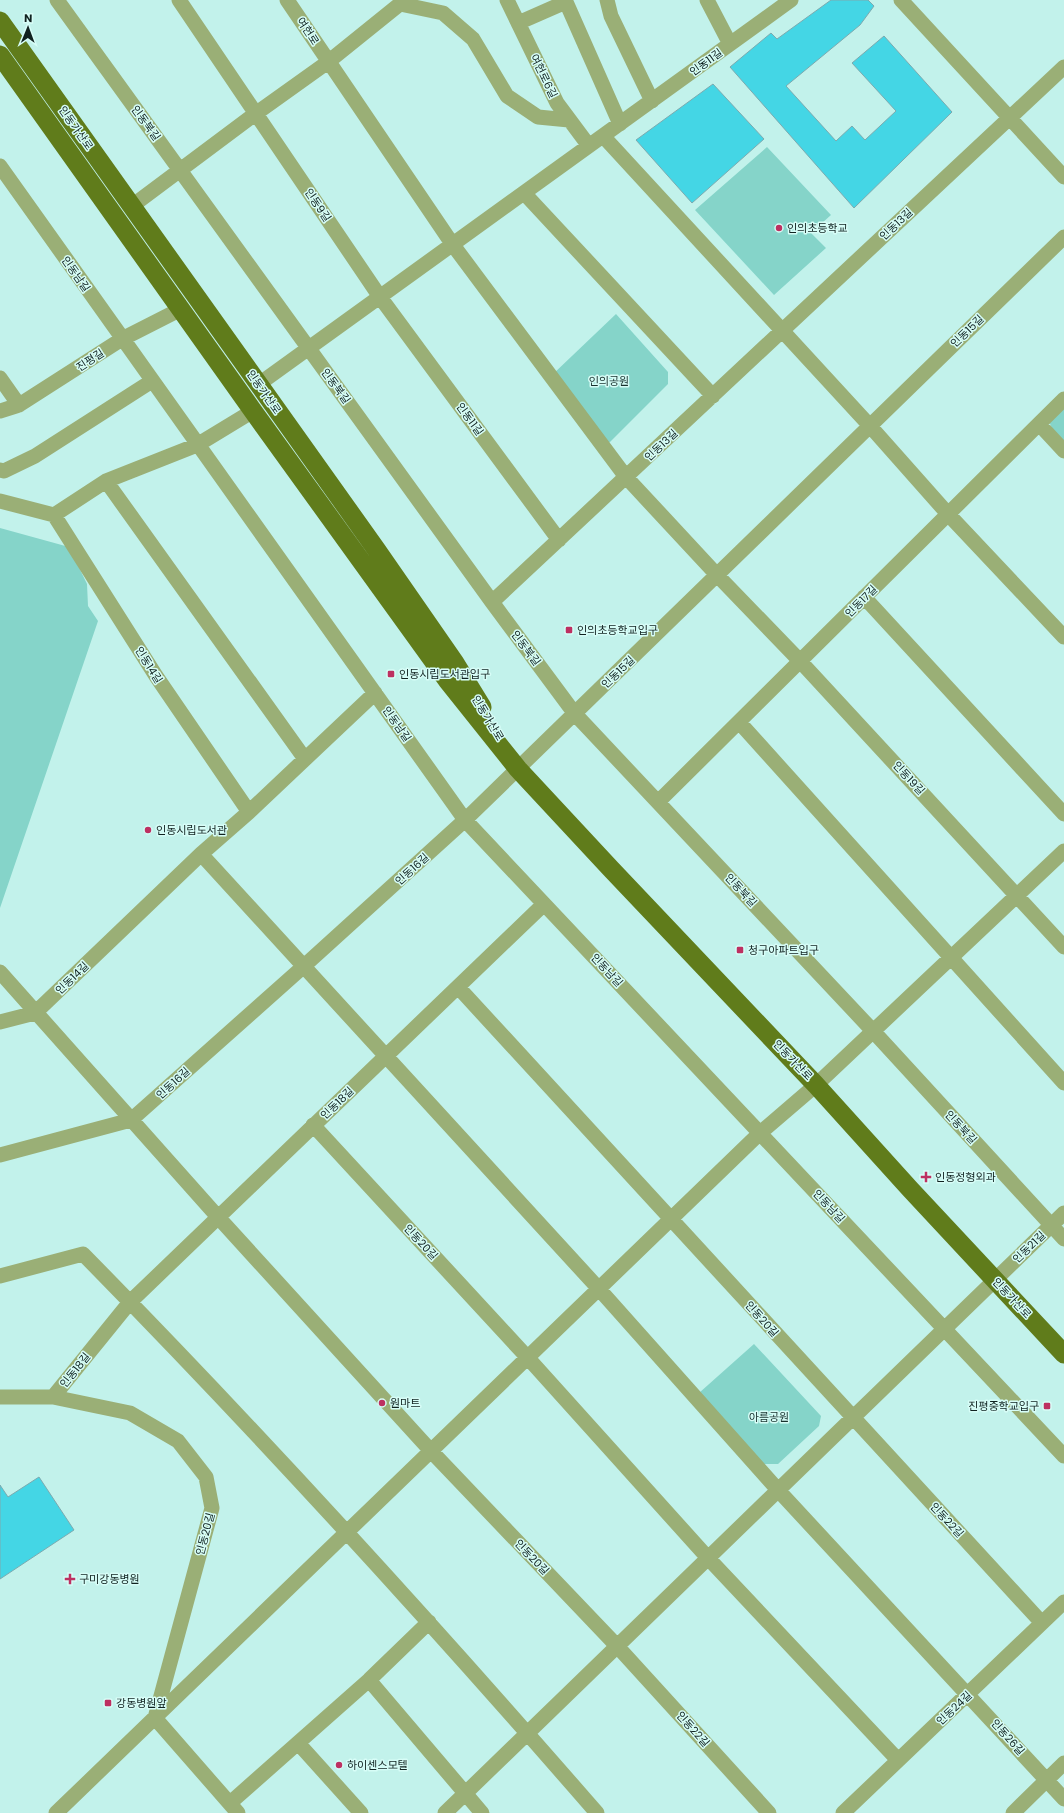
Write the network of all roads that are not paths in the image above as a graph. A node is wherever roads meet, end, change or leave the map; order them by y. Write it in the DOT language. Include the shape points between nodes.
graph roads {
  1 [pos="57,0"];
  2 [pos="179,0"];
  3 [pos="287,0"];
  4 [pos="508,0"];
  5 [pos="607,0"];
  6 [pos="706,0"];
  7 [pos="791,0"];
  8 [pos="901,0"];
  9 [pos="398,2"];
  10 [pos="0,21"];
  11 [pos="518,23"];
  12 [pos="730,44"];
  13 [pos="0,55"];
  14 [pos="328,62"];
  15 [pos="1064,67"];
  16 [pos="652,101"];
  17 [pos="256,113"];
  18 [pos="1010,118"];
  19 [pos="569,120"];
  20 [pos="620,124"];
  21 [pos="603,136"];
  22 [pos="589,146"];
  23 [pos="0,166"];
  24 [pos="180,170"];
  25 [pos="1064,177"];
  26 [pos="524,193"];
  27 [pos="132,206"];
  28 [pos="1064,237"];
  29 [pos="453,245"];
  30 [pos="380,297"];
  31 [pos="181,309"];
  32 [pos="783,331"];
  33 [pos="122,339"];
  34 [pos="309,349"];
  35 [pos="0,378"];
  36 [pos="152,381"];
  37 [pos="259,384"];
  38 [pos="713,396"];
  39 [pos="1064,399"];
  40 [pos="19,405"];
  41 [pos="0,411"];
  42 [pos="253,411"];
  43 [pos="1039,424"];
  44 [pos="870,426"];
  45 [pos="197,445"];
  46 [pos="1064,451"];
  47 [pos="0,470"];
  48 [pos="626,477"];
  49 [pos="106,481"];
  50 [pos="0,501"];
  51 [pos="948,514"];
  52 [pos="54,515"];
  53 [pos="559,540"];
  54 [pos="717,575"];
  55 [pos="864,597"];
  56 [pos="492,602"];
  57 [pos="1064,637"];
  58 [pos="800,661"];
  59 [pos="375,693"];
  60 [pos="575,714"];
  61 [pos="739,722"];
  62 [pos="305,759"];
  63 [pos="518,768"];
  64 [pos="658,802"];
  65 [pos="249,812"];
  66 [pos="1064,814"];
  67 [pos="465,820"];
  68 [pos="1064,851"];
  69 [pos="201,854"];
  70 [pos="1018,895"];
  71 [pos="544,904"];
  72 [pos="1064,947"];
  73 [pos="951,957"];
  74 [pos="304,966"];
  75 [pos="0,972"];
  76 [pos="458,987"];
  77 [pos="35,1013"];
  78 [pos="0,1022"];
  79 [pos="873,1031"];
  80 [pos="386,1056"];
  81 [pos="1064,1083"];
  82 [pos="816,1085"];
  83 [pos="131,1120"];
  84 [pos="314,1125"];
  85 [pos="760,1133"];
  86 [pos="0,1155"];
  87 [pos="1064,1213"];
  88 [pos="218,1217"];
  89 [pos="671,1219"];
  90 [pos="1052,1225"];
  91 [pos="1064,1239"];
  92 [pos="0,1276"];
  93 [pos="994,1280"];
  94 [pos="599,1289"];
  95 [pos="130,1302"];
  96 [pos="944,1329"];
  97 [pos="1064,1354"];
  98 [pos="528,1358"];
  99 [pos="0,1397"];
  100 [pos="53,1397"];
  101 [pos="853,1418"];
  102 [pos="431,1452"];
  103 [pos="1064,1456"];
  104 [pos="778,1490"];
  105 [pos="347,1532"];
  106 [pos="708,1558"];
  107 [pos="1064,1602"];
  108 [pos="430,1622"];
  109 [pos="1042,1623"];
  110 [pos="617,1646"];
  111 [pos="369,1680"];
  112 [pos="969,1694"];
  113 [pos="155,1718"];
  114 [pos="527,1733"];
  115 [pos="298,1743"];
  116 [pos="898,1760"];
  117 [pos="1064,1763"];
  118 [pos="1047,1780"];
  119 [pos="465,1793"];
  120 [pos="1064,1799"];
  121 [pos="234,1808"];
  122 [pos="65,1810"];
  123 [pos="361,1813"];
  124 [pos="445,1813"];
  125 [pos="482,1813"];
  126 [pos="597,1813"];
  127 [pos="769,1813"];
  128 [pos="844,1813"];
  129 [pos="1013,1813"];
  1 -- 24 [label="street, 인동북길"];
  2 -- 17 [label="street, 인동9길"];
  3 -- 14 [label="street, 여헌로"];
  4 -- 11 [label="street, 여헌로6길"];
  5 -- 16 [label="street" via="611,16"];
  6 -- 12 [label="street"];
  7 -- 12 [label="street, 인동11길"];
  8 -- 18 [label="street"];
  9 -- 14 [label="street"];
  9 -- 19 [label="street" via="443,13 473,39 507,96 538,117"];
  10 -- 27 [label="main road, 인동가산로"];
  11 -- 19 [label="street, 여헌로6길" via="557,103"];
  11 -- 20 [label="street" via="566,2"];
  12 -- 16 [label="street, 인동11길"];
  13 -- 31 [label="main road, 인동가산로"];
  14 -- 17 [label="street"];
  14 -- 29 [label="street"];
  15 -- 18 [label="street, 인동13길"];
  16 -- 20 [label="street, 인동11길"];
  17 -- 24 [label="street"];
  17 -- 30 [label="street, 인동9길"];
  18 -- 25 [label="street"];
  18 -- 32 [label="street, 인동13길"];
  19 -- 22 [label="street, 여헌로6길"];
  20 -- 21 [label="street, 인동11길"];
  21 -- 22 [label="street, 인동11길"];
  21 -- 32 [label="street"];
  22 -- 26 [label="street, 인동11길"];
  23 -- 33 [label="street, 인동남길"];
  24 -- 27 [label="street"];
  24 -- 34 [label="street, 인동북길"];
  26 -- 29 [label="street, 인동11길"];
  26 -- 38 [label="street"];
  27 -- 37 [label="main road, 인동가산로"];
  28 -- 44 [label="street, 인동15길"];
  29 -- 30 [label="street, 인동11길"];
  29 -- 48 [label="street"];
  30 -- 34 [label="street, 인동11길"];
  30 -- 53 [label="street, 인동11길"];
  31 -- 33 [label="street, 진평길"];
  31 -- 42 [label="main road, 인동가산로"];
  32 -- 38 [label="street, 인동13길"];
  32 -- 44 [label="street"];
  33 -- 36 [label="street, 인동남길"];
  33 -- 40 [label="street, 진평길"];
  34 -- 37 [label="street, 인동11길"];
  34 -- 56 [label="street, 인동북길"];
  35 -- 40 [label="street"];
  36 -- 45 [label="street, 인동남길"];
  36 -- 47 [label="street" via="35,456 4,471"];
  37 -- 63 [label="main road, 인동가산로" via="455,663"];
  38 -- 48 [label="street, 인동13길"];
  39 -- 43 [label="street, 인동17길"];
  40 -- 41 [label="street, 진평길"];
  42 -- 45 [label="street"];
  42 -- 63 [label="main road, 인동가산로" via="447,680"];
  43 -- 46 [label="street"];
  43 -- 51 [label="street, 인동17길"];
  44 -- 51 [label="street"];
  44 -- 54 [label="street, 인동15길"];
  45 -- 49 [label="street"];
  45 -- 59 [label="street, 인동남길"];
  48 -- 53 [label="street, 인동13길"];
  48 -- 54 [label="street"];
  49 -- 52 [label="street"];
  49 -- 62 [label="street"];
  50 -- 52 [label="street"];
  51 -- 55 [label="street, 인동17길"];
  51 -- 57 [label="street"];
  52 -- 65 [label="street, 인동14길" via="156,676"];
  53 -- 56 [label="street, 인동13길"];
  54 -- 58 [label="street"];
  54 -- 60 [label="street, 인동15길"];
  55 -- 58 [label="street, 인동17길"];
  55 -- 66 [label="street"];
  56 -- 60 [label="street, 인동북길"];
  58 -- 61 [label="street, 인동17길"];
  58 -- 70 [label="street, 인동19길"];
  59 -- 62 [label="street, 인동14길"];
  59 -- 67 [label="street, 인동남길"];
  60 -- 63 [label="street, 인동15길"];
  60 -- 64 [label="street, 인동북길"];
  61 -- 64 [label="street, 인동17길"];
  61 -- 73 [label="street"];
  62 -- 65 [label="street, 인동14길"];
  63 -- 67 [label="street, 인동16길"];
  63 -- 82 [label="main road, 인동가산로" via="610,869"];
  64 -- 79 [label="street, 인동북길"];
  65 -- 69 [label="street, 인동14길"];
  67 -- 71 [label="street, 인동남길"];
  67 -- 74 [label="street, 인동16길"];
  68 -- 70 [label="street"];
  69 -- 74 [label="street"];
  69 -- 77 [label="street, 인동14길"];
  70 -- 72 [label="street, 인동19길"];
  70 -- 73 [label="street"];
  71 -- 76 [label="street, 인동18길"];
  71 -- 85 [label="street, 인동남길"];
  73 -- 79 [label="street"];
  73 -- 81 [label="street"];
  74 -- 80 [label="street"];
  74 -- 83 [label="street, 인동16길"];
  75 -- 77 [label="street"];
  76 -- 80 [label="street, 인동18길"];
  76 -- 89 [label="street, 인동20길"];
  77 -- 78 [label="street, 인동14길"];
  77 -- 83 [label="street"];
  79 -- 82 [label="street"];
  79 -- 90 [label="street, 인동북길"];
  80 -- 84 [label="street, 인동18길"];
  80 -- 94 [label="street"];
  82 -- 85 [label="street"];
  82 -- 93 [label="main road, 인동가산로"];
  83 -- 86 [label="street, 인동16길"];
  83 -- 88 [label="street"];
  84 -- 88 [label="street, 인동18길"];
  84 -- 98 [label="street, 인동20길"];
  85 -- 89 [label="street"];
  85 -- 96 [label="street, 인동남길"];
  87 -- 90 [label="street, 인동21길"];
  88 -- 95 [label="street, 인동18길"];
  88 -- 102 [label="street, 인동20길"];
  89 -- 94 [label="street"];
  89 -- 101 [label="street, 인동20길"];
  90 -- 91 [label="street, 인동북길"];
  90 -- 93 [label="street, 인동21길"];
  92 -- 95 [label="street" via="83,1254"];
  93 -- 96 [label="street"];
  93 -- 97 [label="main road, 인동가산로"];
  94 -- 98 [label="street"];
  94 -- 104 [label="street"];
  95 -- 100 [label="street, 인동18길"];
  95 -- 105 [label="street"];
  96 -- 101 [label="street"];
  96 -- 103 [label="street, 인동남길"];
  98 -- 102 [label="street"];
  98 -- 106 [label="street, 인동20길"];
  99 -- 100 [label="street, 인동18길"];
  100 -- 113 [label="street, 인동20길" via="130,1412 178,1441 206,1477 212,1508"];
  101 -- 104 [label="street"];
  101 -- 109 [label="street, 인동22길"];
  102 -- 105 [label="street"];
  102 -- 110 [label="street, 인동20길"];
  104 -- 106 [label="street"];
  104 -- 112 [label="street"];
  105 -- 108 [label="street"];
  105 -- 113 [label="street"];
  106 -- 110 [label="street"];
  106 -- 116 [label="street"];
  107 -- 109 [label="street, 인동24길"];
  108 -- 111 [label="street"];
  108 -- 114 [label="street"];
  109 -- 112 [label="street, 인동24길"];
  110 -- 114 [label="street"];
  110 -- 127 [label="street, 인동22길"];
  111 -- 115 [label="street"];
  111 -- 119 [label="street"];
  112 -- 116 [label="street, 인동24길"];
  112 -- 118 [label="street, 인동26길"];
  113 -- 121 [label="street"];
  113 -- 122 [label="street"];
  114 -- 119 [label="street"];
  114 -- 126 [label="street"];
  115 -- 121 [label="street"];
  115 -- 123 [label="street"];
  116 -- 128 [label="street, 인동24길"];
  117 -- 118 [label="street"];
  118 -- 120 [label="street, 인동26길"];
  118 -- 129 [label="street"];
  119 -- 124 [label="street"];
  119 -- 125 [label="street"];
}
